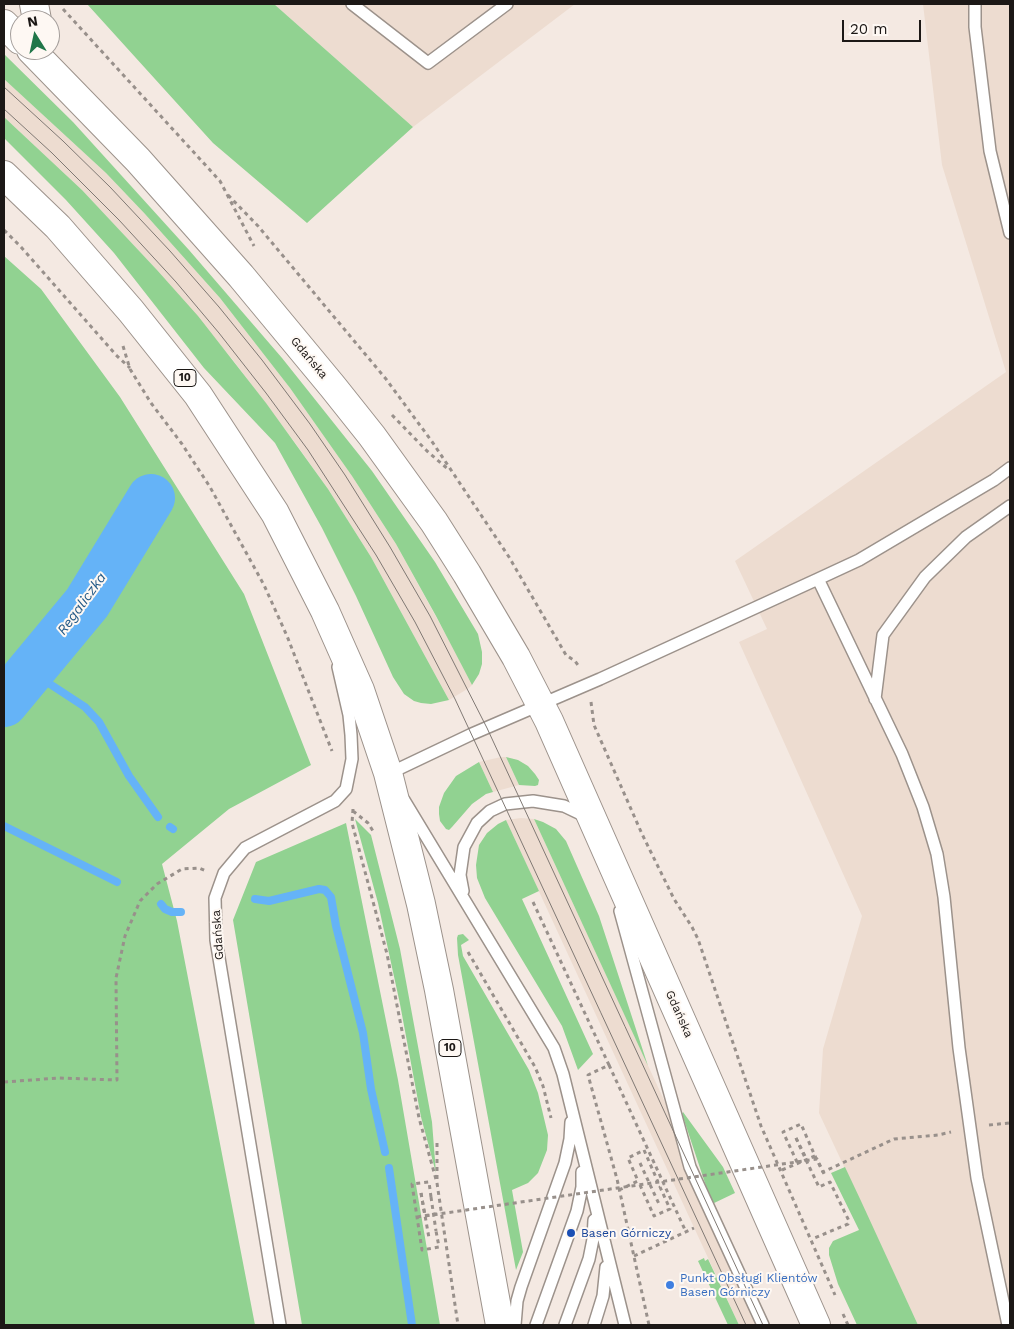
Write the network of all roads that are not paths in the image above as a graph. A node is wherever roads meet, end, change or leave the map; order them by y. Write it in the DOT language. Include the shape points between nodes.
graph roads {
  1 [pos="352,4"];
  2 [pos="507,4"];
  3 [pos="975,4"];
  4 [pos="40,60"];
  5 [pos="51,60"];
  6 [pos="58,77"];
  7 [pos="4,175"];
  8 [pos="1010,233"];
  9 [pos="1010,468"];
  10 [pos="1010,506"];
  11 [pos="818,579"];
  12 [pos="325,611"];
  13 [pos="875,700"];
  14 [pos="540,704"];
  15 [pos="388,772"];
  16 [pos="595,824"];
  17 [pos="470,906"];
  18 [pos="568,1097"];
  19 [pos="580,1145"];
  20 [pos="592,1193"];
  21 [pos="604,1240"];
  22 [pos="616,1289"];
  23 [pos="280,1325"];
  24 [pos="500,1325"];
  25 [pos="515,1325"];
  26 [pos="536,1325"];
  27 [pos="565,1325"];
  28 [pos="594,1325"];
  29 [pos="618,1325"];
  30 [pos="625,1325"];
  31 [pos="763,1325"];
  32 [pos="816,1325"];
  33 [pos="1008,1325"];
  1 -- 2 [label="lane" via="428,63"];
  3 -- 8 [label="lane" via="990,150"];
  4 -- 6 [label="main road, Gdańska"];
  5 -- 6 [label="main road"];
  6 -- 14 [label="main road, Gdańska" via="138,160 241,276 372,436 467,574"];
  7 -- 12 [label="main road, 10" via="58,227 131,311 198,396 275,514"];
  9 -- 11 [label="lane" via="859,560"];
  10 -- 13 [label="lane" via="966,537 925,577 883,635"];
  11 -- 13 [label="lane"];
  11 -- 14 [label="lane"];
  12 -- 15 [label="main road, 10" via="360,690"];
  12 -- 23 [label="lane, Gdańska" via="349,715 352,759 346,789 336,801 245,848 224,873 215,898 216,940"];
  13 -- 33 [label="lane" via="902,754 937,854 969,1127"];
  14 -- 15 [label="lane"];
  14 -- 16 [label="main road, Gdańska"];
  15 -- 17 [label="lane"];
  15 -- 24 [label="main road, 10" via="439,990"];
  16 -- 17 [label="lane" via="574,810 554,803 514,802 490,811 477,823 464,847 461,881"];
  16 -- 31 [label="lane" via="690,1166"];
  16 -- 32 [label="main road, Gdańska"];
  17 -- 18 [label="lane" via="554,1048"];
  18 -- 19 [label="lane"];
  18 -- 25 [label="lane" via="571,1129 567,1157 521,1287"];
  19 -- 20 [label="lane"];
  19 -- 26 [label="lane" via="582,1176 579,1205"];
  20 -- 21 [label="lane"];
  20 -- 27 [label="lane" via="591,1249"];
  21 -- 22 [label="lane"];
  21 -- 28 [label="lane" via="605,1282"];
  22 -- 29 [label="lane"];
  22 -- 30 [label="lane"];
}
